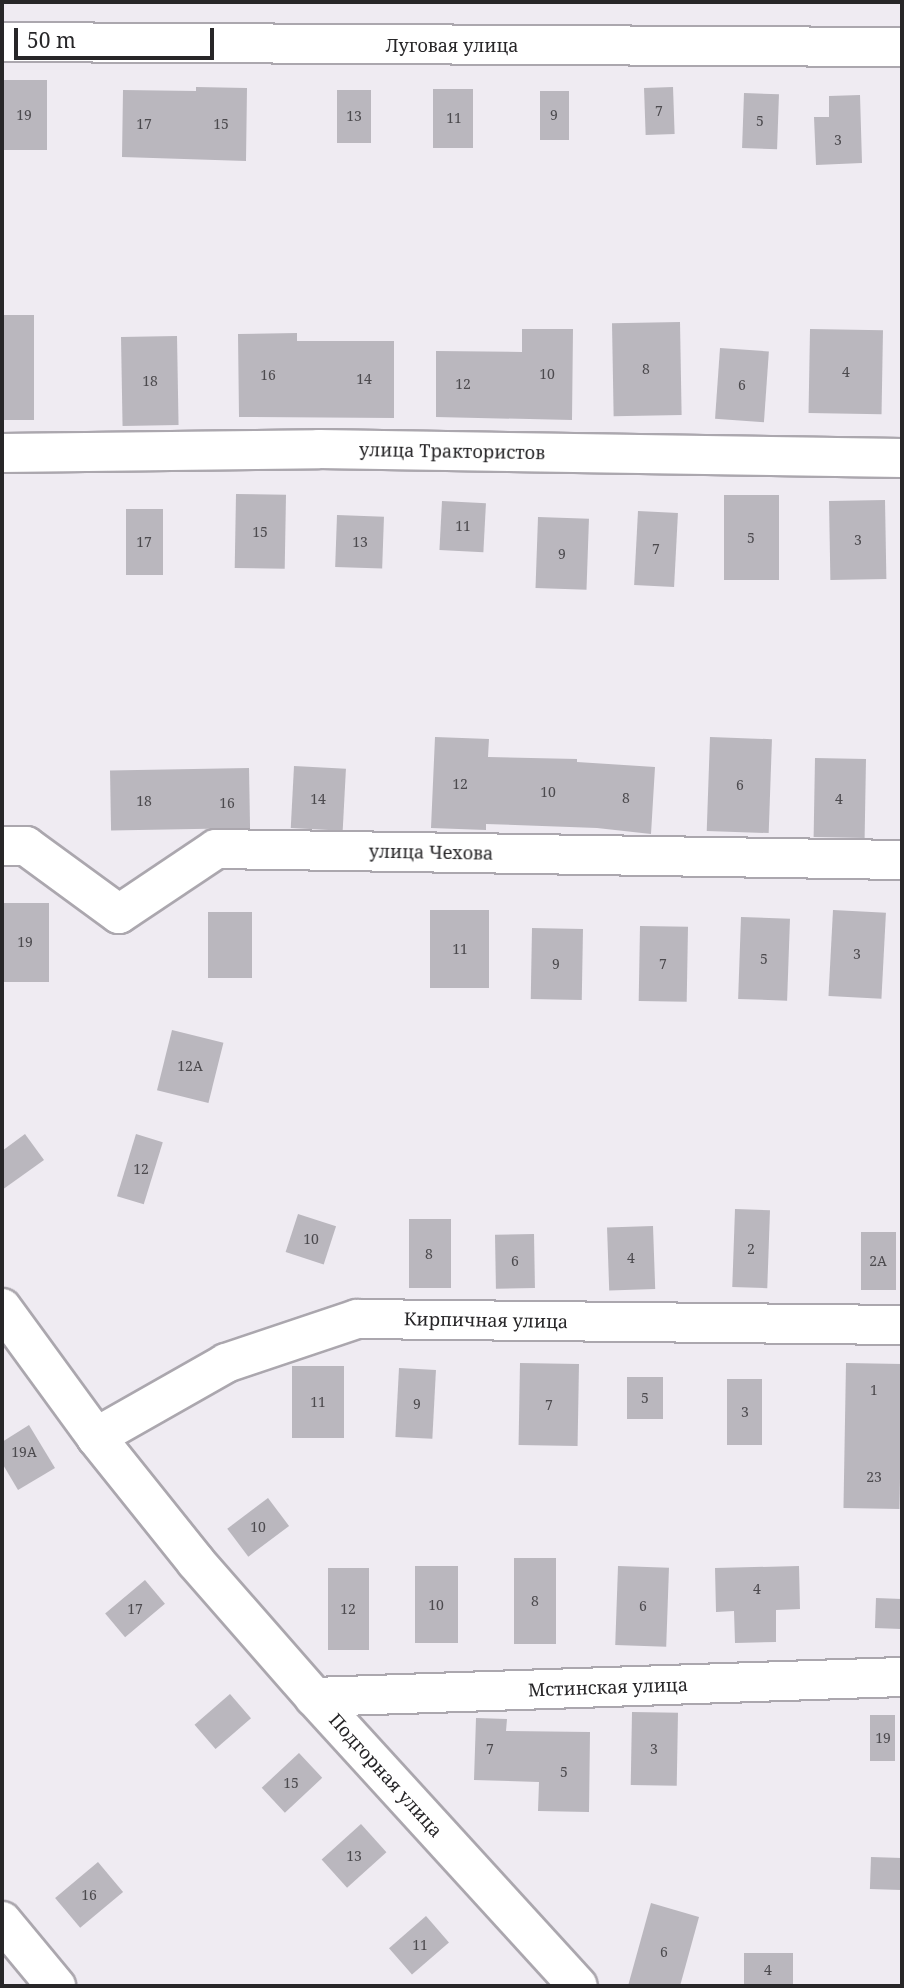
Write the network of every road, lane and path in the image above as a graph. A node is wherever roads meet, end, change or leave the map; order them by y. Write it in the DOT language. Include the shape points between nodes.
graph roads {
  1 [pos="2,42"];
  2 [pos="902,47"];
  3 [pos="2,453"];
  4 [pos="902,458"];
  5 [pos="2,846"];
  6 [pos="902,860"];
  7 [pos="2,1308"];
  8 [pos="902,1325"];
  9 [pos="96,1437"];
  10 [pos="902,1677"];
  11 [pos="314,1697"];
  12 [pos="2,1921"];
  13 [pos="56,1986"];
  14 [pos="578,1986"];
  1 -- 2 [label="street, Луговая улица"];
  3 -- 4 [label="street, улица Трактористов" via="319,449"];
  5 -- 6 [label="street, улица Чехова" via="26,846 119,914 216,849"];
  7 -- 9 [label="street, Подгорная улица"];
  8 -- 9 [label="street, Кирпичная улица" via="357,1319 226,1363"];
  9 -- 11 [label="street, Подгорная улица"];
  10 -- 11 [label="street, Мстинская улица"];
  11 -- 14 [label="street, Подгорная улица"];
  12 -- 13 [label="street"];
}
